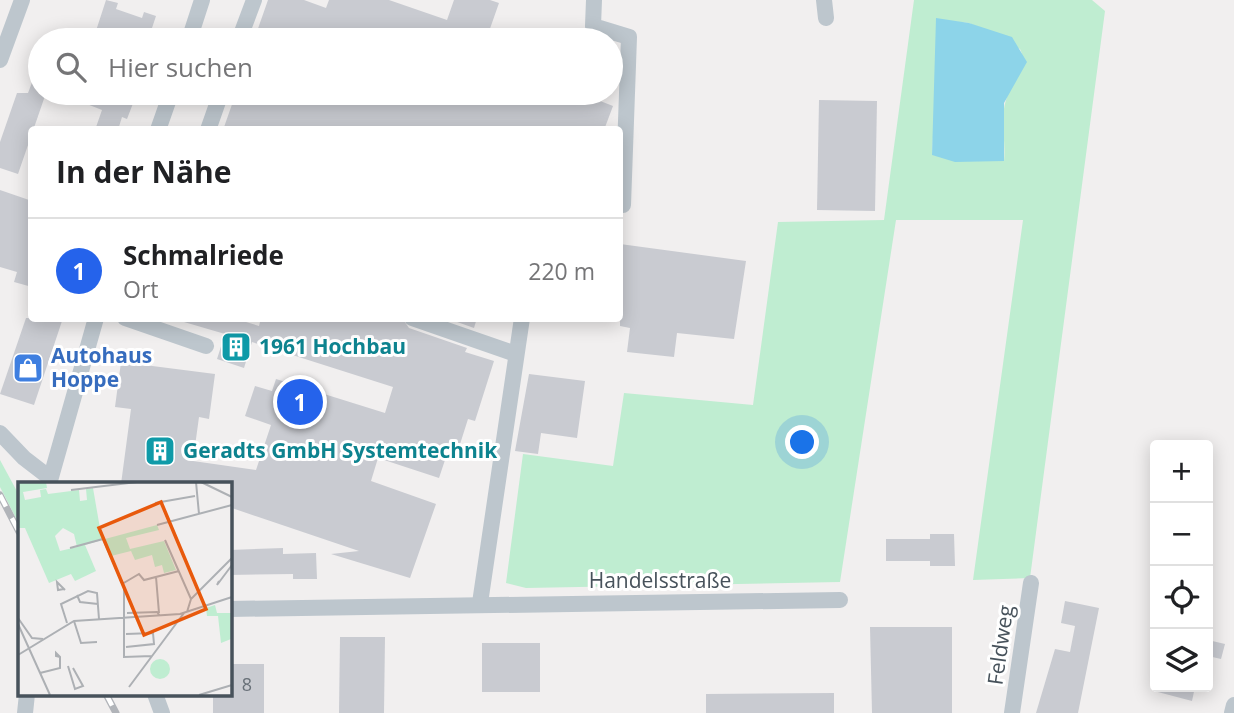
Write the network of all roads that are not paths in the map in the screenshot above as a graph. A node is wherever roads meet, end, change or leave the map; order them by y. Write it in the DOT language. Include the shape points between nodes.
graph roads {
  1 [pos="22,0"];
  2 [pos="202,0"];
  3 [pos="254,0"];
  4 [pos="594,0"];
  5 [pos="824,0"];
  6 [pos="826,18"];
  7 [pos="193,28"];
  8 [pos="244,28"];
  9 [pos="600,28"];
  10 [pos="623,35"];
  11 [pos="0,60"];
  12 [pos="167,105"];
  13 [pos="217,105"];
  14 [pos="159,126"];
  15 [pos="209,126"];
  16 [pos="623,205"];
  17 [pos="95,322"];
  18 [pos="137,322"];
  19 [pos="424,322"];
  20 [pos="521,322"];
  21 [pos="206,346"];
  22 [pos="516,354"];
  23 [pos="0,433"];
  24 [pos="50,481"];
  25 [pos="1031,583"];
  26 [pos="840,600"];
  27 [pos="480,603"];
  28 [pos="231,609"];
  29 [pos="156,696"];
  30 [pos="1234,705"];
  31 [pos="162,713"];
  32 [pos="1012,713"];
  33 [pos="1232,713"];
  1 -- 11 [label="street"];
  2 -- 7 [label="street"];
  3 -- 8 [label="street"];
  4 -- 9 [label="street" via="593,26"];
  5 -- 6 [label="street"];
  10 -- 16 [label="street" via="629,37"];
  12 -- 14 [label="street"];
  13 -- 15 [label="street"];
  17 -- 24 [label="street"];
  18 -- 21 [label="street"];
  19 -- 22 [label="street"];
  20 -- 22 [label="street"];
  22 -- 27 [label="street"];
  23 -- 24 [label="street"];
  25 -- 32 [label="street, Feldweg"];
  26 -- 27 [label="street, Handelsstraße"];
  27 -- 28 [label="street, Handelsstraße"];
  29 -- 31 [label="street"];
  30 -- 33 [label="street"];
}
